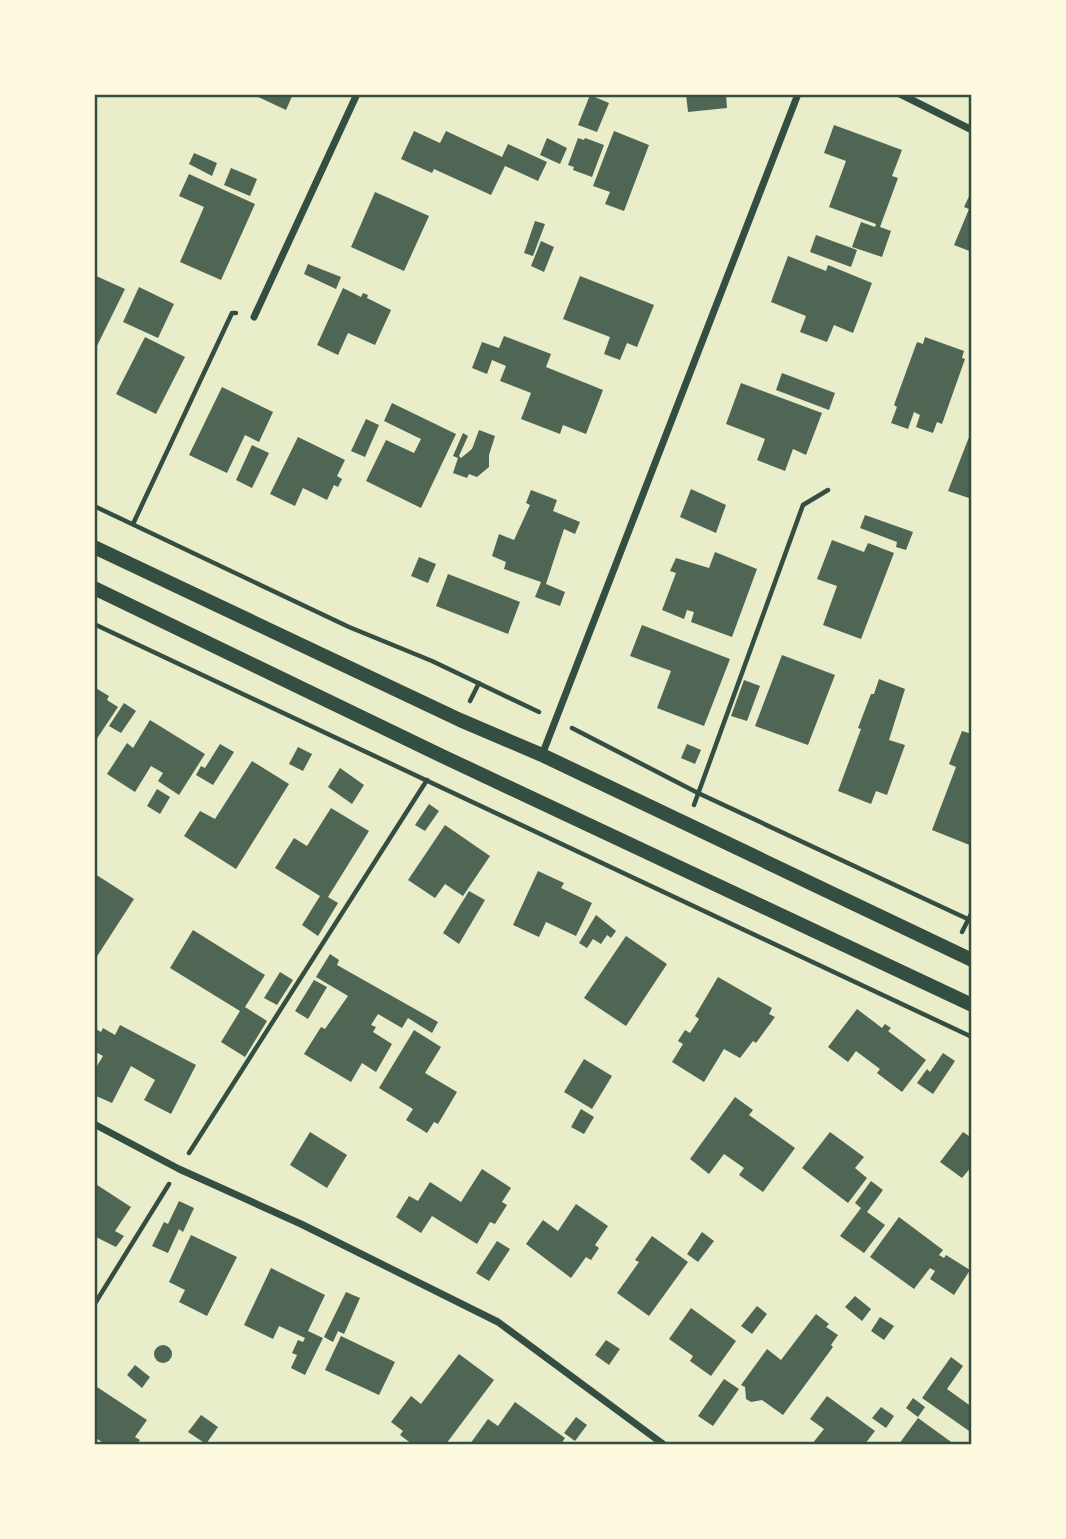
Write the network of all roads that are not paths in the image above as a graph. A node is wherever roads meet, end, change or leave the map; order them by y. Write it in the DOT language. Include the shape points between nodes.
graph roads {
  1 [pos="357,94"];
  2 [pos="799,94"];
  3 [pos="900,94"];
  4 [pos="971,130"];
  5 [pos="254,317"];
  6 [pos="94,547"];
  7 [pos="94,587"];
  8 [pos="542,755"];
  9 [pos="971,960"];
  10 [pos="971,1005"];
  11 [pos="94,1124"];
  12 [pos="663,1444"];
  1 -- 5 [label="street"];
  2 -- 8 [label="street"];
  3 -- 4 [label="street"];
  6 -- 8 [label="main road"];
  7 -- 10 [label="main road" via="442,757"];
  8 -- 9 [label="main road"];
  11 -- 12 [label="street" via="498,1322"];
}
